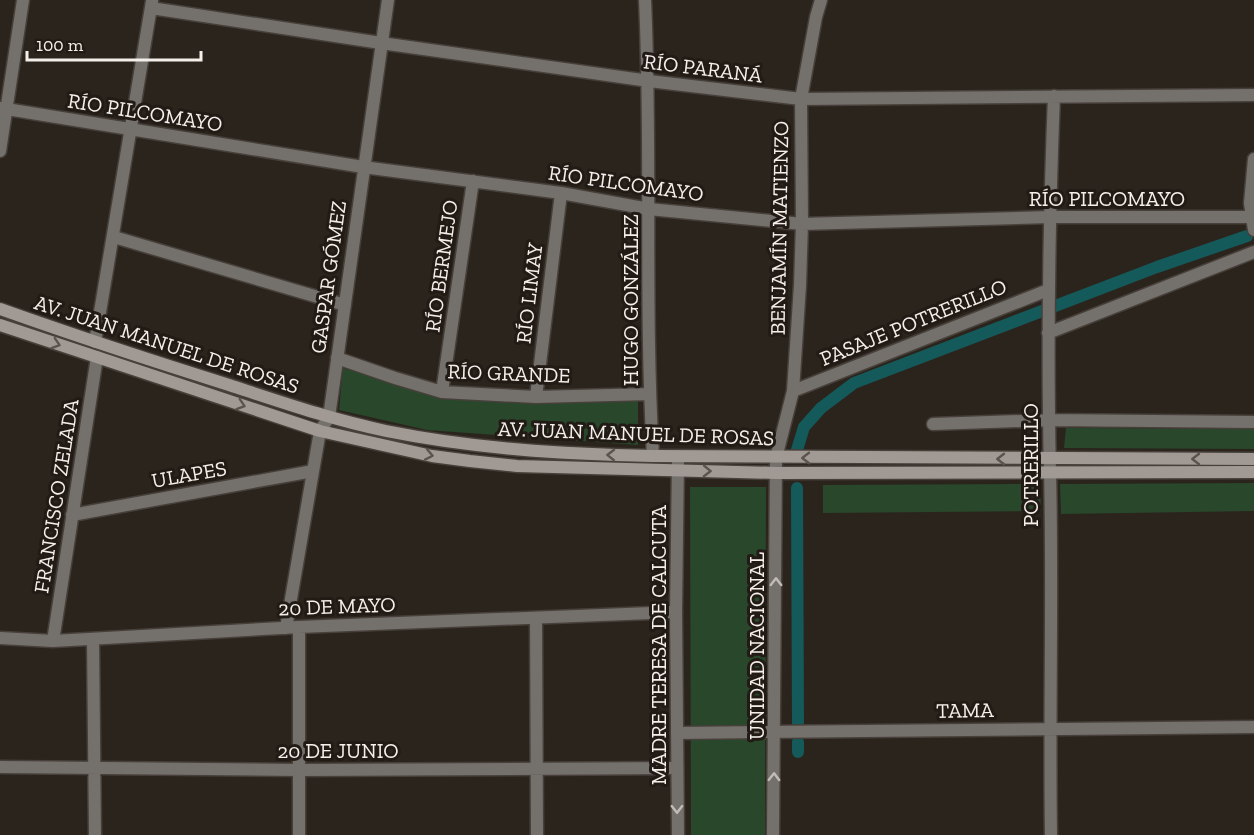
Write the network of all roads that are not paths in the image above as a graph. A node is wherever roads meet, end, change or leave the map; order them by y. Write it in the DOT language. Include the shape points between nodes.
graph roads {
  1 [pos="23,0"];
  2 [pos="388,0"];
  3 [pos="645,0"];
  4 [pos="821,0"];
  5 [pos="152,4"];
  6 [pos="381,43"];
  7 [pos="649,81"];
  8 [pos="1254,95"];
  9 [pos="1053,96"];
  10 [pos="801,99"];
  11 [pos="3,109"];
  12 [pos="130,129"];
  13 [pos="0,151"];
  14 [pos="1254,159"];
  15 [pos="363,167"];
  16 [pos="473,181"];
  17 [pos="561,193"];
  18 [pos="649,209"];
  19 [pos="1050,217"];
  20 [pos="802,224"];
  21 [pos="1253,224"];
  22 [pos="114,237"];
  23 [pos="1254,252"];
  24 [pos="1048,290"];
  25 [pos="345,305"];
  26 [pos="0,309"];
  27 [pos="0,325"];
  28 [pos="1048,333"];
  29 [pos="95,342"];
  30 [pos="97,357"];
  31 [pos="337,358"];
  32 [pos="793,391"];
  33 [pos="442,392"];
  34 [pos="650,394"];
  35 [pos="536,397"];
  36 [pos="328,417"];
  37 [pos="1050,420"];
  38 [pos="1254,422"];
  39 [pos="933,424"];
  40 [pos="320,431"];
  41 [pos="653,456"];
  42 [pos="678,456"];
  43 [pos="776,458"];
  44 [pos="1254,459"];
  45 [pos="1050,466"];
  46 [pos="313,471"];
  47 [pos="678,471"];
  48 [pos="1254,472"];
  49 [pos="777,473"];
  50 [pos="72,515"];
  51 [pos="676,612"];
  52 [pos="536,618"];
  53 [pos="292,627"];
  54 [pos="0,638"];
  55 [pos="93,639"];
  56 [pos="53,641"];
  57 [pos="1254,727"];
  58 [pos="1049,728"];
  59 [pos="677,733"];
  60 [pos="775,733"];
  61 [pos="0,767"];
  62 [pos="94,768"];
  63 [pos="537,768"];
  64 [pos="676,768"];
  65 [pos="299,770"];
  66 [pos="95,835"];
  67 [pos="299,835"];
  68 [pos="537,835"];
  69 [pos="678,835"];
  70 [pos="773,835"];
  71 [pos="1051,835"];
  1 -- 11 [label="street"];
  2 -- 6 [label="street, GASPAR GÓMEZ"];
  3 -- 7 [label="street, HUGO GONZÁLEZ"];
  4 -- 10 [label="street, BENJAMÍN MATIENZO"];
  5 -- 6 [label="street, RÍO PARANÁ"];
  5 -- 12 [label="street"];
  6 -- 7 [label="street, RÍO PARANÁ"];
  6 -- 15 [label="street, GASPAR GÓMEZ"];
  7 -- 10 [label="street, RÍO PARANÁ"];
  7 -- 18 [label="street, HUGO GONZÁLEZ"];
  8 -- 9 [label="street, RÍO PARANÁ"];
  9 -- 10 [label="street, RÍO PARANÁ"];
  9 -- 19 [label="street, POTRERILLO"];
  10 -- 20 [label="street, BENJAMÍN MATIENZO"];
  11 -- 12 [label="street, RÍO PILCOMAYO"];
  11 -- 13 [label="street"];
  12 -- 15 [label="street, RÍO PILCOMAYO"];
  12 -- 22 [label="street"];
  14 -- 21 [label="street" via="1250,203"];
  15 -- 16 [label="street, RÍO PILCOMAYO"];
  15 -- 25 [label="street, GASPAR GÓMEZ"];
  16 -- 17 [label="street, RÍO PILCOMAYO"];
  16 -- 33 [label="street, RÍO BERMEJO"];
  17 -- 18 [label="street, RÍO PILCOMAYO"];
  17 -- 35 [label="street, RÍO LIMAY"];
  18 -- 20 [label="street, RÍO PILCOMAYO"];
  18 -- 34 [label="street, HUGO GONZÁLEZ"];
  19 -- 20 [label="street, RÍO PILCOMAYO"];
  19 -- 21 [label="street, RÍO PILCOMAYO"];
  19 -- 24 [label="street, POTRERILLO"];
  20 -- 32 [label="street, BENJAMÍN MATIENZO"];
  22 -- 25 [label="street"];
  22 -- 29 [label="street"];
  23 -- 28 [label="street"];
  24 -- 28 [label="street, POTRERILLO"];
  24 -- 32 [label="street, PASAJE POTRERILLO"];
  25 -- 31 [label="street, GASPAR GÓMEZ"];
  26 -- 29 [label="main road, AV. JUAN MANUEL DE ROSAS"];
  27 -- 30 [label="main road, AV. JUAN MANUEL DE ROSAS, one-way"];
  28 -- 37 [label="street, POTRERILLO"];
  29 -- 36 [label="main road, AV. JUAN MANUEL DE ROSAS"];
  30 -- 40 [label="main road, AV. JUAN MANUEL DE ROSAS, one-way"];
  30 -- 50 [label="street, FRANCISCO ZELADA"];
  31 -- 33 [label="street, RÍO GRANDE"];
  31 -- 36 [label="street, GASPAR GÓMEZ"];
  32 -- 43 [label="street, BENJAMÍN MATIENZO"];
  33 -- 35 [label="street, RÍO GRANDE"];
  34 -- 35 [label="street, RÍO GRANDE"];
  34 -- 41 [label="street, HUGO GONZÁLEZ"];
  36 -- 40 [label="street, GASPAR GÓMEZ"];
  41 -- 36 [label="main road, AV. JUAN MANUEL DE ROSAS, one-way" via="495,448"];
  37 -- 38 [label="street"];
  37 -- 39 [label="street"];
  37 -- 45 [label="street, POTRERILLO"];
  40 -- 46 [label="street, GASPAR GÓMEZ"];
  40 -- 47 [label="main road, AV. JUAN MANUEL DE ROSAS, one-way" via="470,461"];
  41 -- 42 [label="main road, AV. JUAN MANUEL DE ROSAS"];
  42 -- 43 [label="main road, AV. JUAN MANUEL DE ROSAS"];
  42 -- 47 [label="street, MADRE TERESA DE CALCUTA"];
  45 -- 43 [label="main road, AV. JUAN MANUEL DE ROSAS, one-way"];
  43 -- 49 [label="street, UNIDAD NACIONAL"];
  44 -- 45 [label="main road, AV. JUAN MANUEL DE ROSAS, one-way"];
  45 -- 48 [label="main road, AV. JUAN MANUEL DE ROSAS"];
  45 -- 49 [label="main road, AV. JUAN MANUEL DE ROSAS"];
  45 -- 58 [label="street, POTRERILLO"];
  46 -- 50 [label="street, ULAPES"];
  46 -- 53 [label="street, GASPAR GÓMEZ"];
  47 -- 49 [label="main road, AV. JUAN MANUEL DE ROSAS, one-way"];
  47 -- 51 [label="street, MADRE TERESA DE CALCUTA"];
  60 -- 49 [label="street, UNIDAD NACIONAL, one-way"];
  50 -- 56 [label="street, FRANCISCO ZELADA"];
  51 -- 52 [label="street, 20 DE MAYO"];
  51 -- 59 [label="street, MADRE TERESA DE CALCUTA"];
  52 -- 53 [label="street, 20 DE MAYO"];
  52 -- 63 [label="street"];
  53 -- 55 [label="street, 20 DE MAYO"];
  53 -- 65 [label="street, GASPAR GÓMEZ"];
  54 -- 56 [label="street, 20 DE MAYO"];
  55 -- 56 [label="street, 20 DE MAYO"];
  55 -- 62 [label="street"];
  57 -- 58 [label="street, TAMA"];
  58 -- 60 [label="street, TAMA"];
  58 -- 71 [label="street, POTRERILLO"];
  59 -- 60 [label="street, TAMA"];
  59 -- 64 [label="street, MADRE TERESA DE CALCUTA"];
  70 -- 60 [label="street, UNIDAD NACIONAL, one-way"];
  61 -- 62 [label="street, 20 DE JUNIO"];
  62 -- 65 [label="street, 20 DE JUNIO"];
  62 -- 66 [label="street"];
  63 -- 64 [label="street, 20 DE JUNIO"];
  63 -- 65 [label="street, 20 DE JUNIO"];
  63 -- 68 [label="street"];
  64 -- 69 [label="street, MADRE TERESA DE CALCUTA, one-way"];
  65 -- 67 [label="street, GASPAR GÓMEZ"];
}
